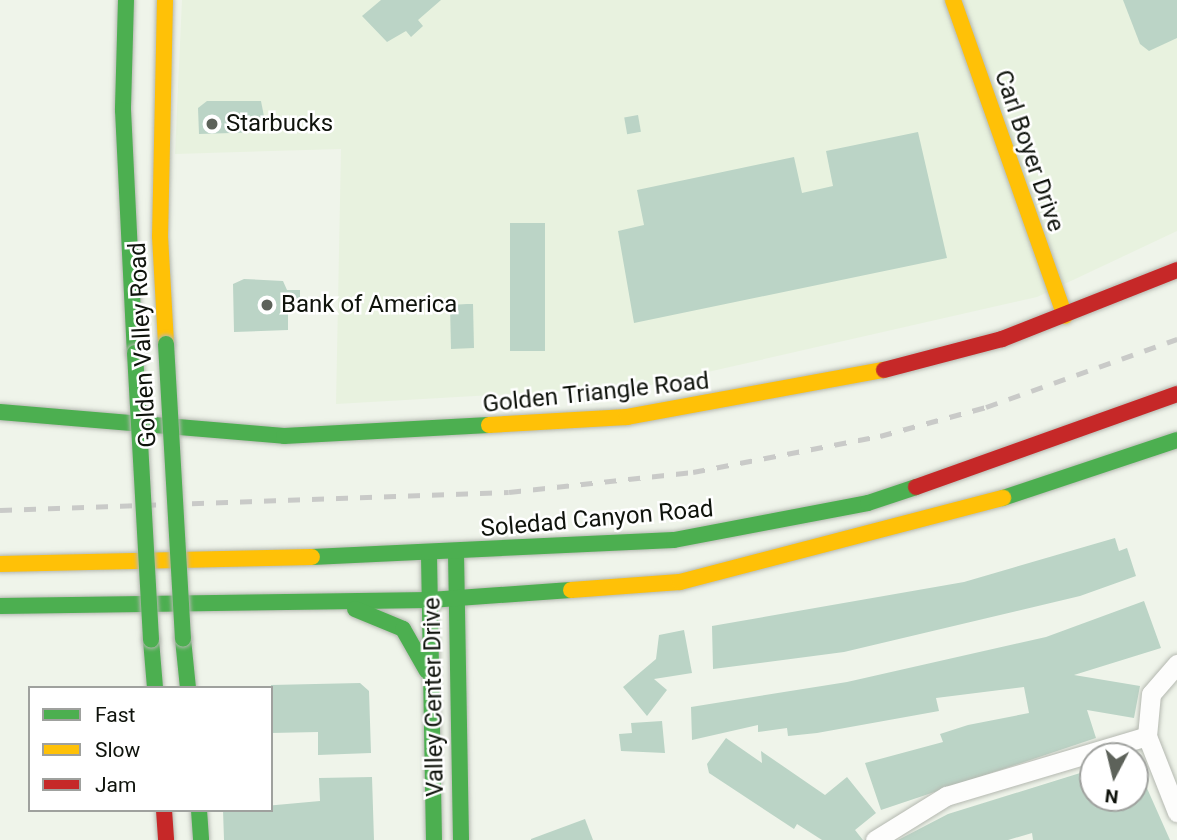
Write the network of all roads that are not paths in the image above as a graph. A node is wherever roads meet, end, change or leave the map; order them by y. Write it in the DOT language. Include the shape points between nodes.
graph roads {
  1 [pos="126,0"];
  2 [pos="165,0"];
  3 [pos="953,0"];
  4 [pos="1177,270"];
  5 [pos="1065,316"];
  6 [pos="1177,394"];
  7 [pos="1177,408"];
  8 [pos="0,412"];
  9 [pos="1177,440"];
  10 [pos="1121,449"];
  11 [pos="1138,457"];
  12 [pos="1115,465"];
  13 [pos="868,503"];
  14 [pos="456,553"];
  15 [pos="429,555"];
  16 [pos="0,564"];
  17 [pos="455,599"];
  18 [pos="430,600"];
  19 [pos="328,602"];
  20 [pos="0,606"];
  21 [pos="1177,664"];
  22 [pos="430,677"];
  23 [pos="155,686"];
  24 [pos="188,686"];
  25 [pos="1147,737"];
  26 [pos="163,812"];
  27 [pos="199,812"];
  28 [pos="1177,812"];
  29 [pos="166,840"];
  30 [pos="201,840"];
  31 [pos="435,840"];
  32 [pos="461,840"];
  33 [pos="875,840"];
  1 -- 23 [label="main road, Golden Valley Road, bridge" via="123,110"];
  2 -- 24 [label="main road, Golden Valley Road, bridge" via="160,236"];
  3 -- 5 [label="main road, Carl Boyer Drive"];
  4 -- 5 [label="main road, Golden Triangle Road"];
  5 -- 8 [label="main road, Golden Triangle Road" via="854,378 703,406 551,424 255,436"];
  6 -- 13 [label="main road, Soledad Canyon Road" via="1095,428"];
  7 -- 10 [label="main road"];
  9 -- 11 [label="main road"];
  10 -- 11 [label="main road"];
  10 -- 12 [label="main road"];
  10 -- 13 [label="main road" via="949,492"];
  11 -- 12 [label="main road"];
  12 -- 17 [label="main road" via="787,560 680,582"];
  13 -- 14 [label="main road, Soledad Canyon Road" via="674,540"];
  14 -- 15 [label="main road, Soledad Canyon Road"];
  14 -- 17 [label="main road, Valley Center Drive"];
  15 -- 16 [label="main road, Soledad Canyon Road"];
  15 -- 18 [label="main road, Valley Center Drive"];
  17 -- 18 [label="main road"];
  17 -- 32 [label="main road, Valley Center Drive"];
  18 -- 19 [label="main road"];
  18 -- 22 [label="main road, Valley Center Drive"];
  19 -- 20 [label="main road"];
  19 -- 22 [label="main road" via="403,629"];
  21 -- 25 [label="street" via="1151,694"];
  22 -- 31 [label="main road, Valley Center Drive"];
  25 -- 28 [label="street"];
  25 -- 33 [label="street" via="946,796"];
  26 -- 29 [label="main road"];
  27 -- 30 [label="main road"];
}
